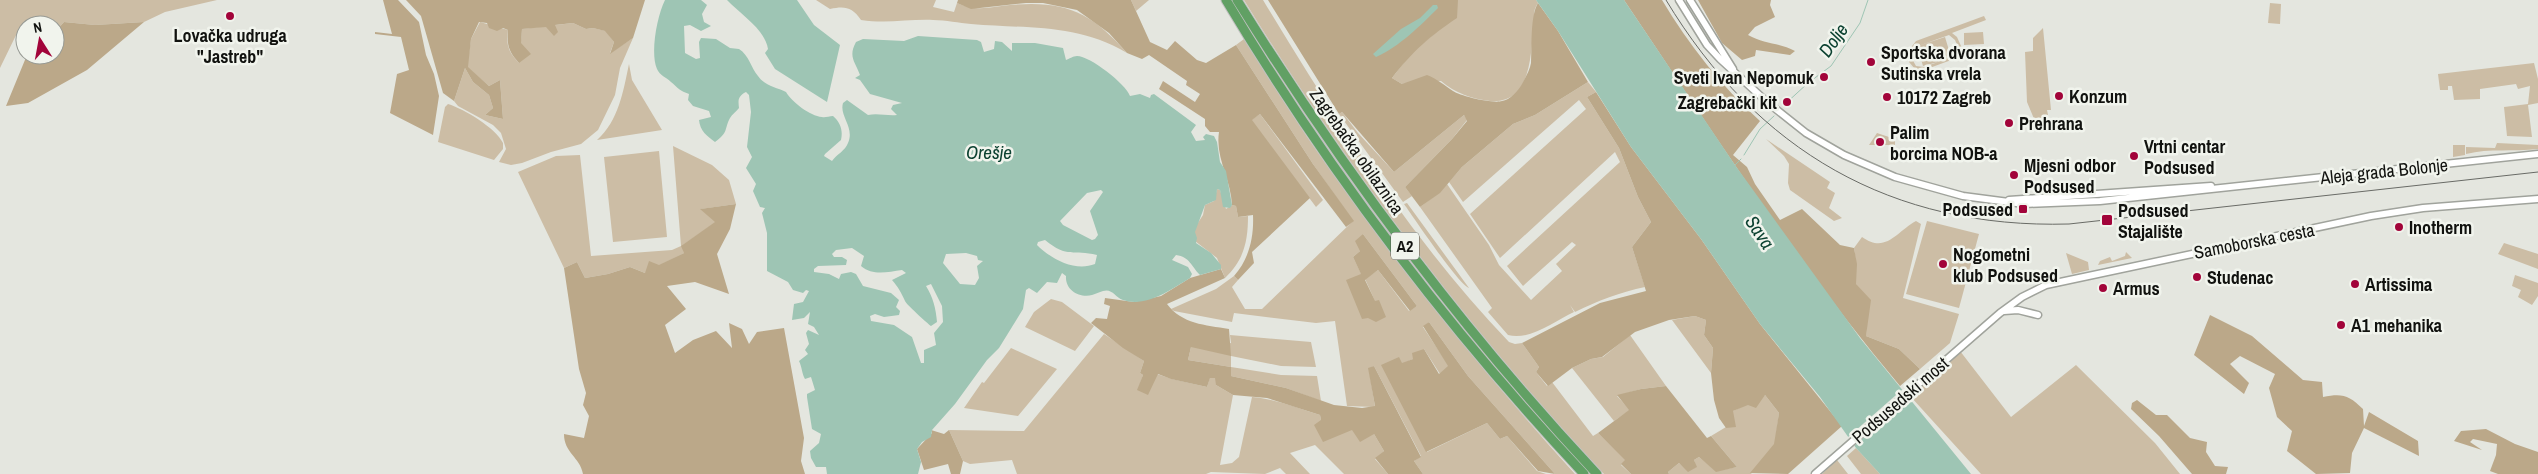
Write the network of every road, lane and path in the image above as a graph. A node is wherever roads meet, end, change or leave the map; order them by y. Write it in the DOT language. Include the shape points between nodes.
graph roads {
  1 [pos="1226,0"];
  2 [pos="1237,0"];
  3 [pos="1679,0"];
  4 [pos="1690,0"];
  5 [pos="1735,72"];
  6 [pos="2538,154"];
  7 [pos="2538,199"];
  8 [pos="2000,313"];
  9 [pos="2038,315"];
  10 [pos="1984,326"];
  11 [pos="1584,474"];
  12 [pos="1596,474"];
  13 [pos="1815,474"];
  1 -- 11 [label="highway, Zagrebačka obilaznica / A2" via="1322,147 1412,271 1514,396"];
  2 -- 12 [label="highway, Zagrebačka obilaznica / A2" via="1320,129 1398,236 1516,384"];
  3 -- 5 [label="main road, Aleja grada Bolonje" via="1707,45"];
  4 -- 5 [label="main road, Aleja grada Bolonje"];
  5 -- 6 [label="main road, Aleja grada Bolonje" via="1787,119 1844,155 1924,187 2000,200 2229,186"];
  7 -- 8 [label="main road, Samoborska cesta" via="2423,208 2371,216 2142,263 2046,285"];
  8 -- 9 [label="main road" via="2018,310"];
  8 -- 10 [label="main road, Samoborska cesta"];
  10 -- 13 [label="main road, Podsusedski most"];
}
